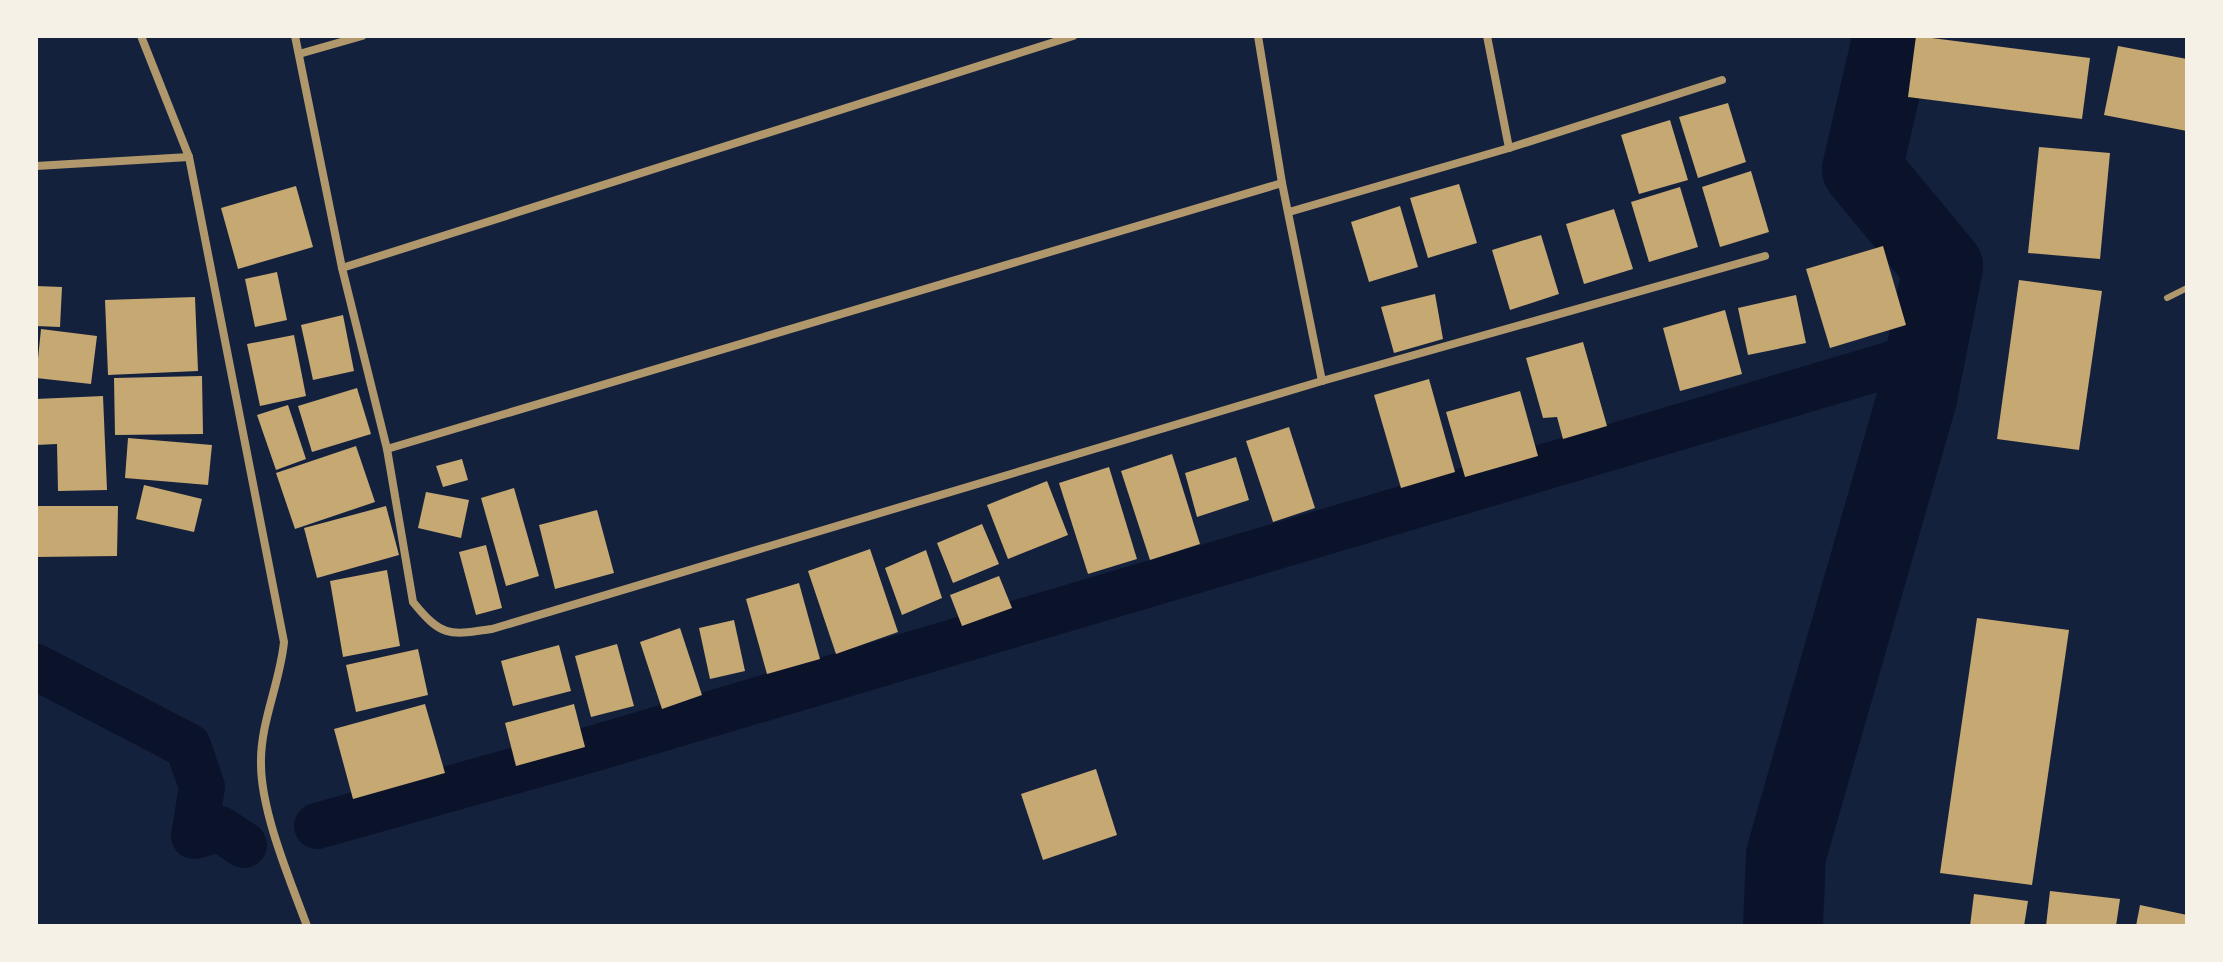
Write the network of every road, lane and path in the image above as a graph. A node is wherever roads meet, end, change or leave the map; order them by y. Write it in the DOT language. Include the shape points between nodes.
graph roads {
  1 [pos="141,36"];
  2 [pos="295,36"];
  3 [pos="362,36"];
  4 [pos="1073,36"];
  5 [pos="1258,36"];
  6 [pos="1487,36"];
  7 [pos="299,54"];
  8 [pos="1722,80"];
  9 [pos="1509,148"];
  10 [pos="189,157"];
  11 [pos="36,166"];
  12 [pos="1282,183"];
  13 [pos="1289,212"];
  14 [pos="1765,256"];
  15 [pos="342,268"];
  16 [pos="2187,288"];
  17 [pos="2167,298"];
  18 [pos="1322,381"];
  19 [pos="387,449"];
  20 [pos="307,926"];
  1 -- 10 [label="street"];
  2 -- 7 [label="street"];
  3 -- 7 [label="street"];
  4 -- 15 [label="street"];
  5 -- 12 [label="street"];
  6 -- 9 [label="street"];
  7 -- 15 [label="street"];
  8 -- 9 [label="street"];
  9 -- 13 [label="street"];
  10 -- 11 [label="street"];
  10 -- 20 [label="street" via="284,642 264,734 262,776"];
  12 -- 13 [label="street"];
  12 -- 19 [label="street"];
  13 -- 18 [label="street"];
  14 -- 18 [label="street"];
  15 -- 19 [label="street"];
  16 -- 17 [label="lane"];
  18 -- 19 [label="street" via="492,629 454,634 429,622 413,602"];
}
